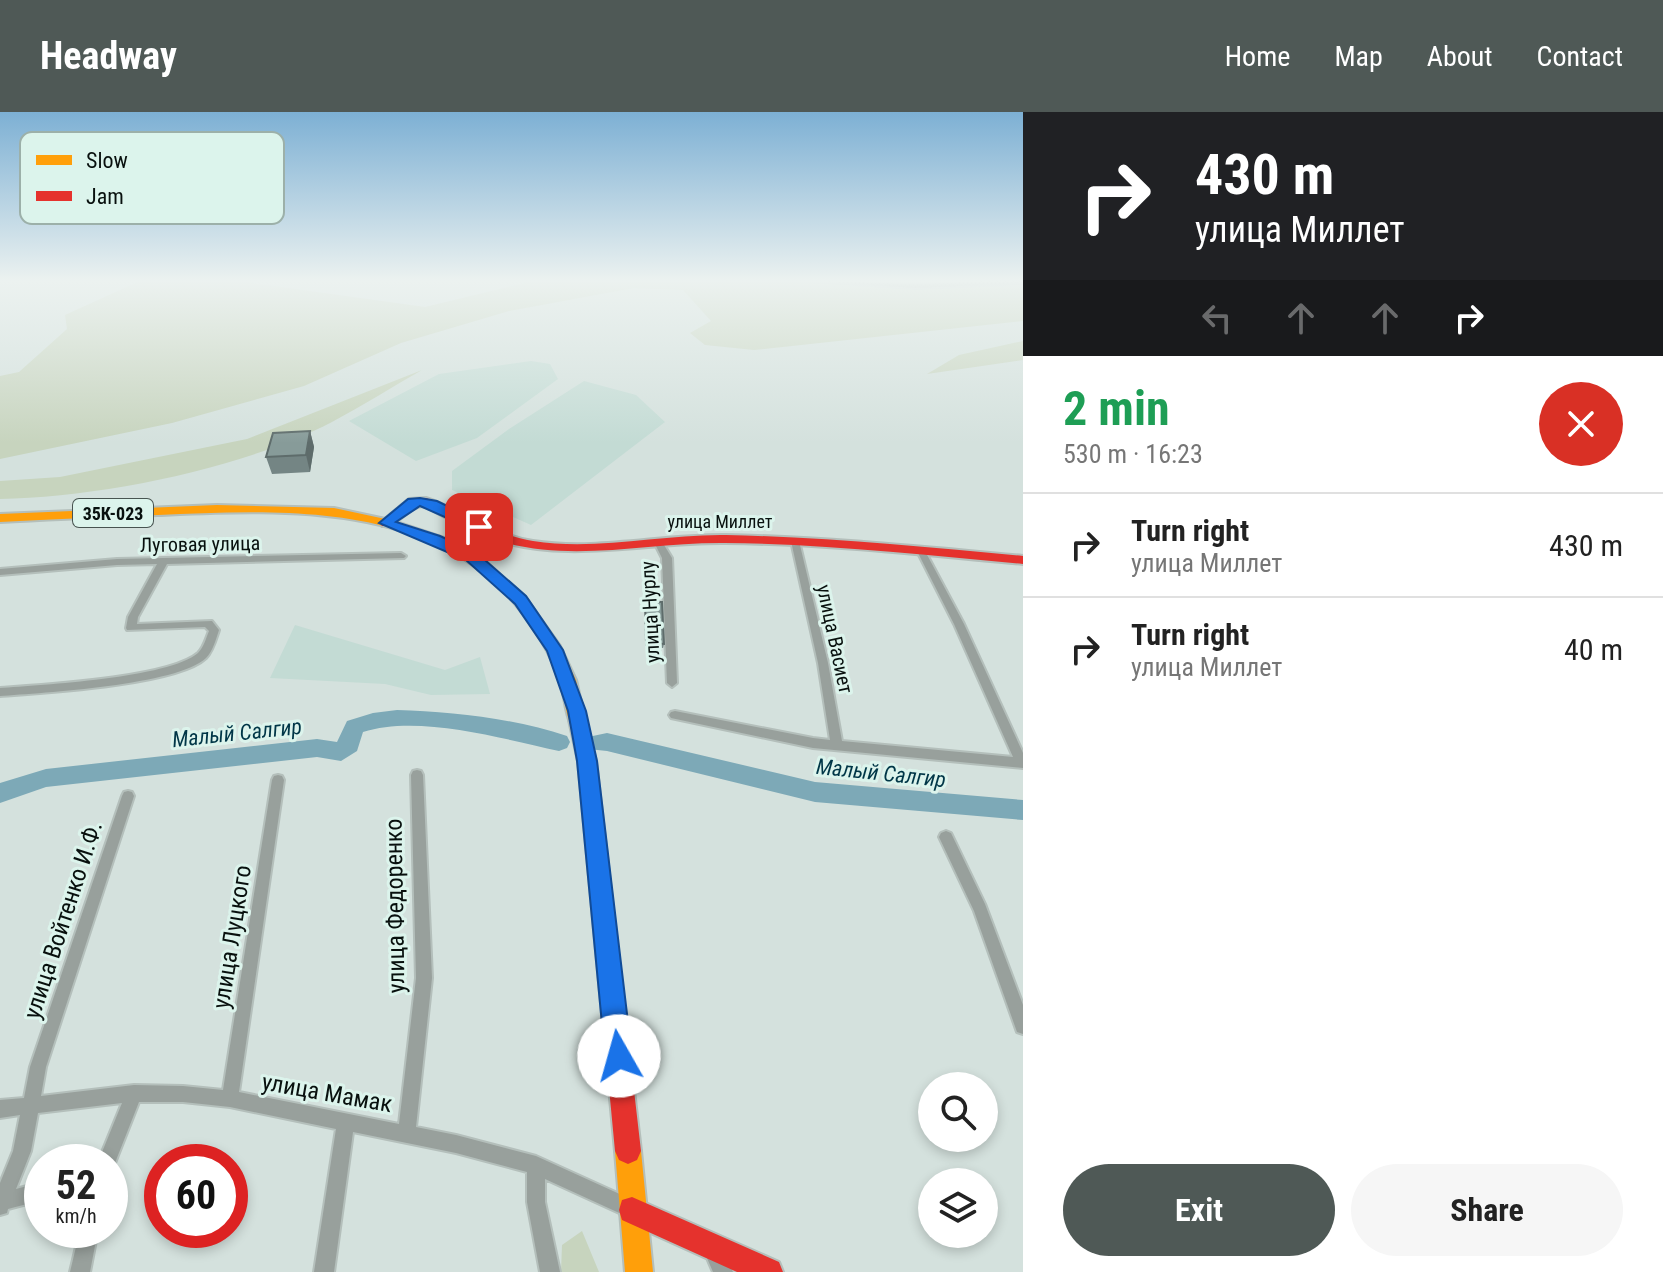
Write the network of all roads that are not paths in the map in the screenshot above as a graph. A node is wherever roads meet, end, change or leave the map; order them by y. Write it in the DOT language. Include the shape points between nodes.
graph roads {
  1 [pos="0,518"];
  2 [pos="386,523"];
  3 [pos="795,541"];
  4 [pos="658,542"];
  5 [pos="921,551"];
  6 [pos="401,556"];
  7 [pos="1023,560"];
  8 [pos="163,562"];
  9 [pos="0,572"];
  10 [pos="672,683"];
  11 [pos="0,692"];
  12 [pos="675,715"];
  13 [pos="837,745"];
  14 [pos="1022,762"];
  15 [pos="417,775"];
  16 [pos="278,780"];
  17 [pos="128,796"];
  18 [pos="946,837"];
  19 [pos="1023,1026"];
  20 [pos="134,1093"];
  21 [pos="230,1099"];
  22 [pos="32,1106"];
  23 [pos="0,1109"];
  24 [pos="346,1121"];
  25 [pos="407,1132"];
  26 [pos="114,1144"];
  27 [pos="536,1165"];
  28 [pos="24,1196"];
  29 [pos="1,1203"];
  30 [pos="632,1210"];
  31 [pos="712,1246"];
  32 [pos="85,1248"];
  33 [pos="80,1272"];
  34 [pos="324,1272"];
  35 [pos="550,1272"];
  36 [pos="639,1272"];
  37 [pos="723,1272"];
  38 [pos="769,1272"];
  1 -- 2 [label="main road, 35К-023" via="279,509 334,512"];
  2 -- 4 [label="main road, улица Миллет" via="413,502 426,502 501,538 543,547 580,550"];
  2 -- 30 [label="main road, 35К-023" via="448,544 504,582 535,619 568,680 587,761"];
  3 -- 4 [label="main road, улица Миллет"];
  3 -- 5 [label="main road, улица Миллет"];
  3 -- 13 [label="street, улица Васиет"];
  4 -- 10 [label="street, улица Нурлу" via="667,558"];
  5 -- 7 [label="main road, улица Миллет"];
  5 -- 14 [label="street"];
  6 -- 8 [label="street, Луговая улица"];
  8 -- 9 [label="street, Луговая улица"];
  8 -- 11 [label="street" via="131,628 208,623 214,630 201,657 142,675"];
  12 -- 13 [label="street"];
  13 -- 14 [label="street"];
  15 -- 25 [label="street, улица Федоренко" via="424,978"];
  16 -- 21 [label="street, улица Луцкого"];
  17 -- 22 [label="street, улица Войтенко И.Ф." via="38,1067"];
  18 -- 19 [label="street" via="980,909"];
  20 -- 21 [label="street, улица Мамак"];
  20 -- 22 [label="street, улица Мамак"];
  20 -- 26 [label="street"];
  21 -- 24 [label="street, улица Мамак"];
  22 -- 23 [label="street, улица Мамак"];
  22 -- 29 [label="street, улица Войтенко И.Ф." via="22,1151"];
  24 -- 25 [label="street, улица Мамак"];
  24 -- 34 [label="street"];
  25 -- 27 [label="street, улица Мамак"];
  27 -- 30 [label="street, улица Мамак"];
  27 -- 35 [label="street" via="536,1202"];
  28 -- 29 [label="street"];
  30 -- 31 [label="main road"];
  30 -- 36 [label="main road, 35К-023"];
  31 -- 37 [label="street"];
  31 -- 38 [label="main road"];
  32 -- 33 [label="street"];
}
